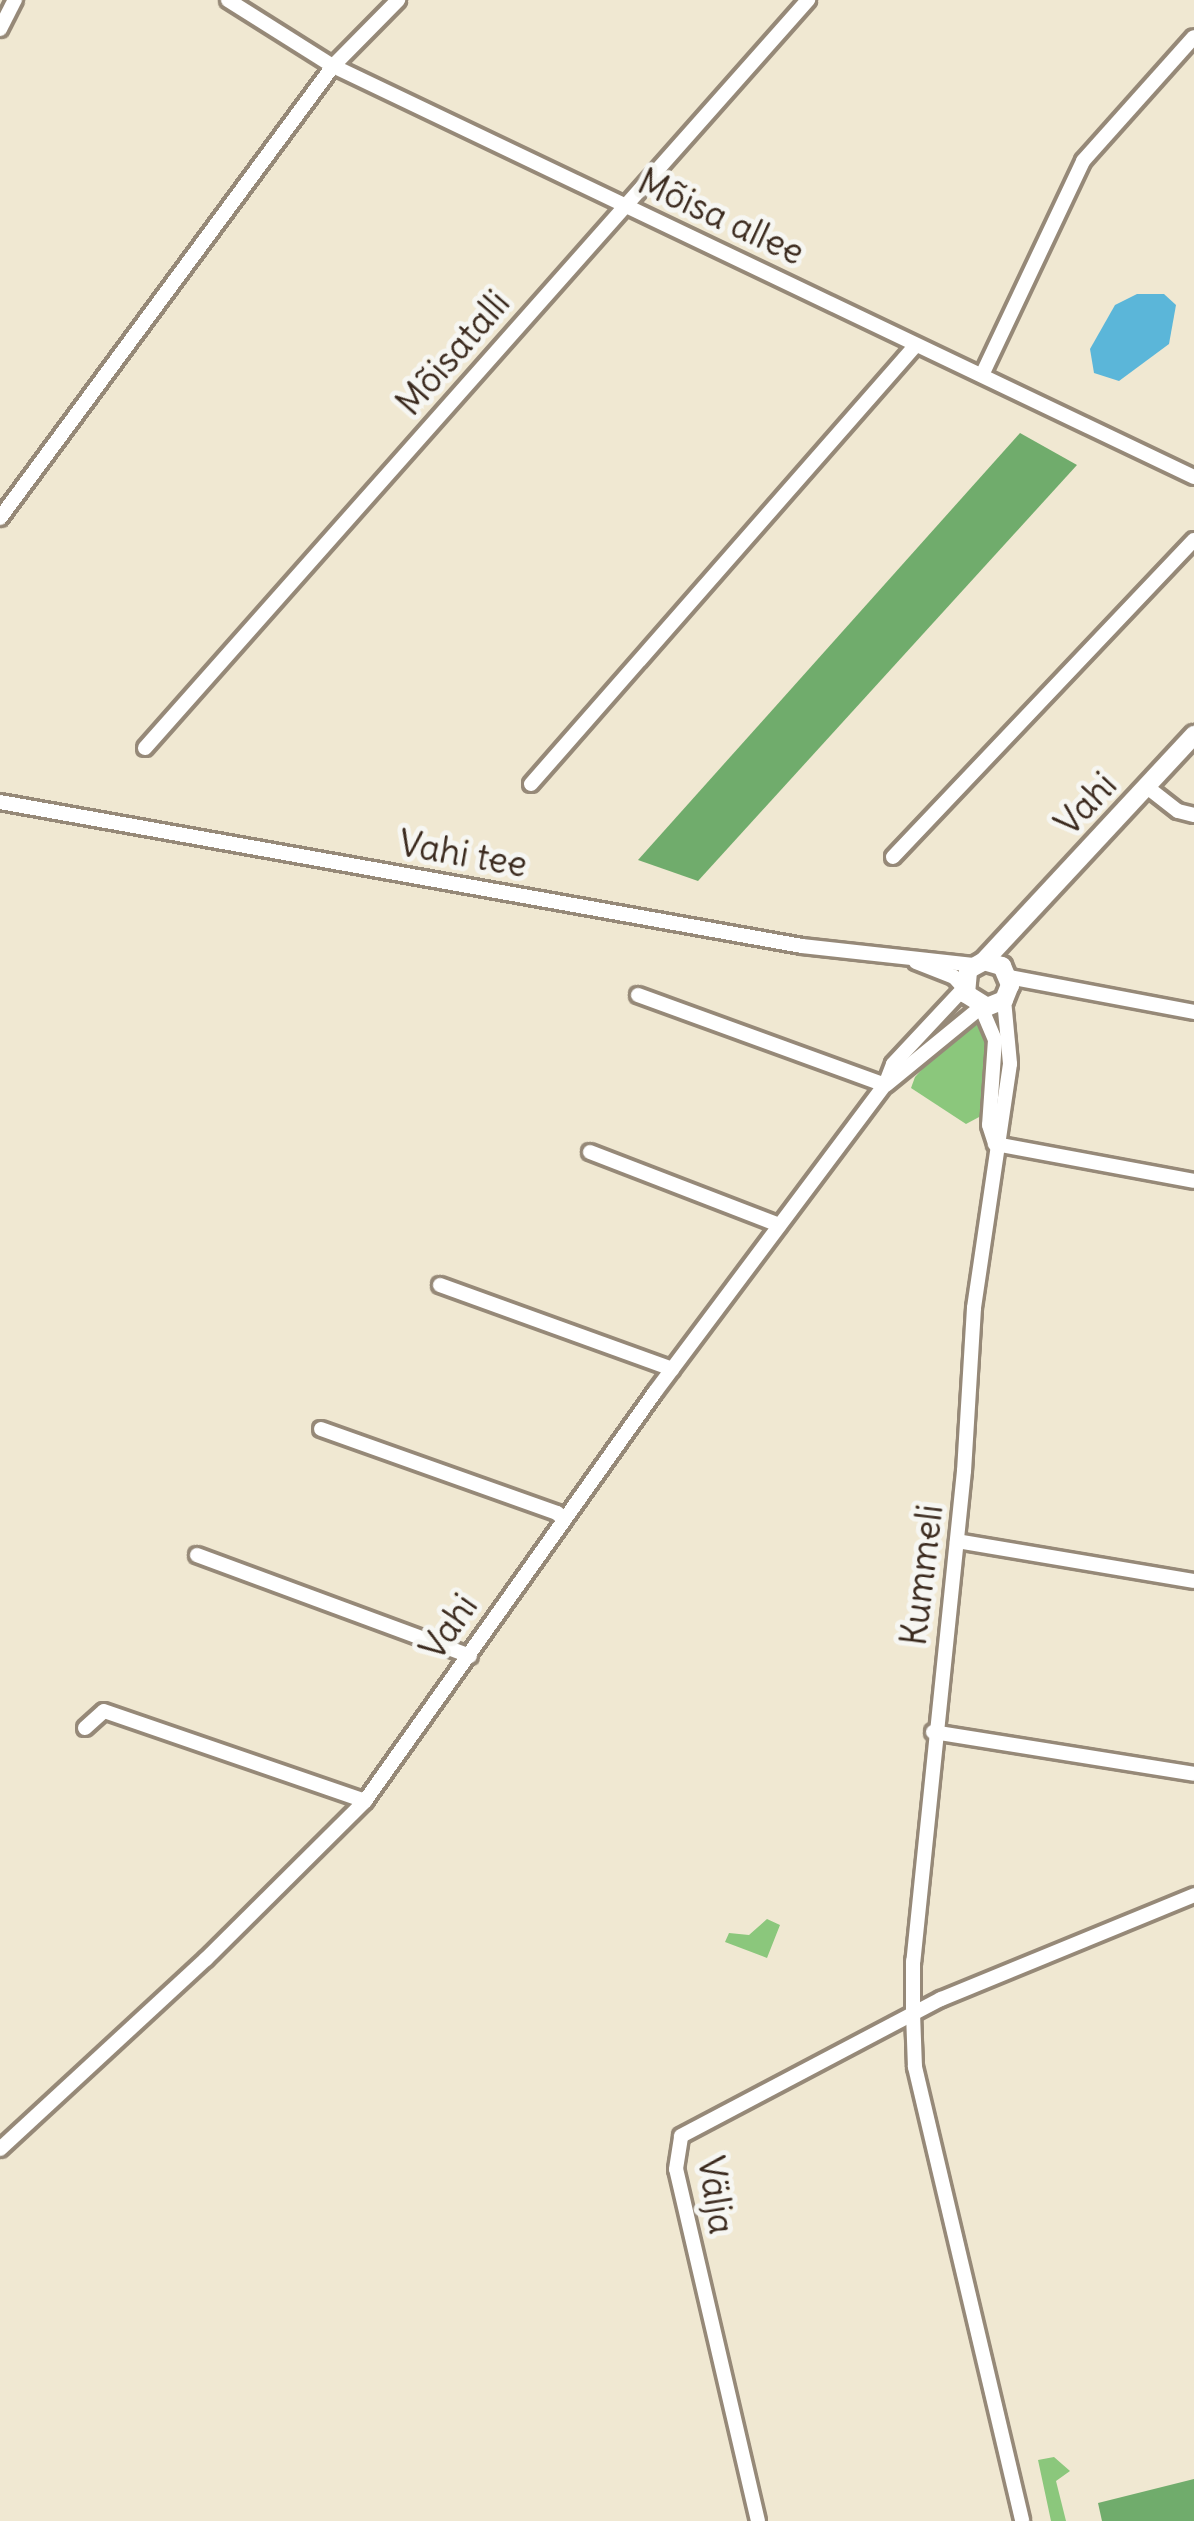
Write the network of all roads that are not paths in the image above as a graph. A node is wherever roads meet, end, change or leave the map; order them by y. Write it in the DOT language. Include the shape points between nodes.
graph roads {
  1 [pos="15,0"];
  2 [pos="398,0"];
  3 [pos="808,0"];
  4 [pos="231,1"];
  5 [pos="0,28"];
  6 [pos="1194,37"];
  7 [pos="334,66"];
  8 [pos="625,205"];
  9 [pos="916,345"];
  10 [pos="982,376"];
  11 [pos="1194,477"];
  12 [pos="0,518"];
  13 [pos="1194,540"];
  14 [pos="1194,735"];
  15 [pos="145,748"];
  16 [pos="531,784"];
  17 [pos="1147,787"];
  18 [pos="0,802"];
  19 [pos="1194,814"];
  20 [pos="893,857"];
  21 [pos="1025,917"];
  22 [pos="916,962"];
  23 [pos="979,963"];
  24 [pos="1008,974"];
  25 [pos="964,988"];
  26 [pos="638,994"];
  27 [pos="1004,1000"];
  28 [pos="982,1007"];
  29 [pos="1194,1012"];
  30 [pos="885,1085"];
  31 [pos="995,1144"];
  32 [pos="590,1152"];
  33 [pos="1194,1181"];
  34 [pos="779,1225"];
  35 [pos="440,1285"];
  36 [pos="672,1370"];
  37 [pos="321,1429"];
  38 [pos="564,1520"];
  39 [pos="957,1541"];
  40 [pos="197,1555"];
  41 [pos="1194,1580"];
  42 [pos="470,1656"];
  43 [pos="86,1728"];
  44 [pos="933,1732"];
  45 [pos="1194,1774"];
  46 [pos="365,1801"];
  47 [pos="1194,1895"];
  48 [pos="913,2013"];
  49 [pos="0,2149"];
  50 [pos="758,2521"];
  51 [pos="1022,2521"];
  1 -- 5 [label="street"];
  2 -- 7 [label="street"];
  3 -- 8 [label="street, Mõisatalli"];
  4 -- 7 [label="street, Mõisa allee"];
  6 -- 10 [label="street" via="1083,161"];
  7 -- 8 [label="street, Mõisa allee"];
  7 -- 12 [label="street"];
  8 -- 9 [label="street, Mõisa allee"];
  8 -- 15 [label="street, Mõisatalli"];
  9 -- 10 [label="street, Mõisa allee"];
  9 -- 16 [label="street"];
  10 -- 11 [label="street, Mõisa allee"];
  13 -- 20 [label="street"];
  14 -- 17 [label="street, Vahi"];
  17 -- 19 [label="street"];
  17 -- 21 [label="street, Vahi"];
  18 -- 22 [label="street, Vahi tee"];
  21 -- 23 [label="street, Vahi"];
  21 -- 24 [label="street, Vahi"];
  22 -- 23 [label="street, Vahi tee"];
  22 -- 25 [label="street, Vahi tee"];
  23 -- 24 [label="street"];
  23 -- 25 [label="street"];
  24 -- 27 [label="street"];
  24 -- 29 [label="street"];
  25 -- 28 [label="street"];
  25 -- 30 [label="street, Vahi" via="893,1064"];
  26 -- 30 [label="street"];
  27 -- 28 [label="street"];
  27 -- 31 [label="street, Kummeli" via="1010,1064"];
  28 -- 30 [label="street, Vahi"];
  28 -- 31 [label="street, Kummeli" via="995,1040"];
  30 -- 34 [label="street, Vahi"];
  31 -- 33 [label="street"];
  31 -- 39 [label="street, Kummeli"];
  32 -- 34 [label="street"];
  34 -- 36 [label="street, Vahi"];
  35 -- 36 [label="street"];
  36 -- 38 [label="street, Vahi"];
  37 -- 38 [label="street"];
  38 -- 42 [label="street, Vahi"];
  39 -- 41 [label="street"];
  39 -- 44 [label="street, Kummeli"];
  40 -- 42 [label="street"];
  42 -- 46 [label="street, Vahi"];
  43 -- 46 [label="street" via="104,1711"];
  44 -- 45 [label="street"];
  44 -- 48 [label="street, Kummeli"];
  46 -- 49 [label="street, Vahi"];
  47 -- 48 [label="street, Välja"];
  48 -- 50 [label="street, Välja" via="692,2126 676,2150"];
  48 -- 51 [label="street, Kummeli" via="915,2067"];
}
